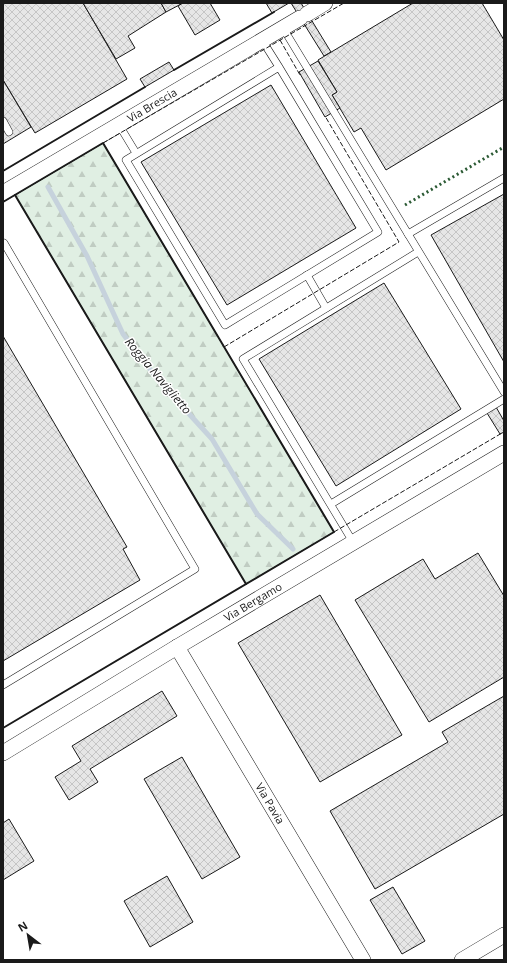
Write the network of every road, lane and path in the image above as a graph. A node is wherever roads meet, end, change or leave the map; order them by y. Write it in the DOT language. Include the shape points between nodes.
graph roads {
  1 [pos="325,3"];
  2 [pos="283,28"];
  3 [pos="262,40"];
  4 [pos="279,68"];
  5 [pos="3,121"];
  6 [pos="119,125"];
  7 [pos="9,132"];
  8 [pos="136,153"];
  9 [pos="504,178"];
  10 [pos="3,193"];
  11 [pos="408,234"];
  12 [pos="3,244"];
  13 [pos="418,252"];
  14 [pos="307,275"];
  15 [pos="326,308"];
  16 [pos="504,392"];
  17 [pos="504,399"];
  18 [pos="504,453"];
  19 [pos="331,504"];
  20 [pos="353,542"];
  21 [pos="177,646"];
  22 [pos="3,685"];
  23 [pos="3,753"];
  24 [pos="504,935"];
  25 [pos="363,960"];
  26 [pos="462,960"];
  1 -- 2 [label="street, Via Brescia"];
  2 -- 3 [label="street, Via Brescia"];
  2 -- 11 [label="lane"];
  3 -- 4 [label="lane"];
  3 -- 6 [label="street, Via Brescia"];
  4 -- 8 [label="lane"];
  4 -- 14 [label="lane" via="378,232"];
  5 -- 7 [label="lane"];
  6 -- 8 [label="lane"];
  6 -- 10 [label="street, Via Brescia"];
  8 -- 14 [label="lane" via="126,160 225,325"];
  9 -- 11 [label="lane"];
  11 -- 13 [label="lane"];
  12 -- 22 [label="lane" via="195,569"];
  13 -- 15 [label="lane"];
  13 -- 16 [label="lane"];
  14 -- 15 [label="lane"];
  15 -- 19 [label="lane" via="243,359"];
  17 -- 19 [label="lane"];
  18 -- 20 [label="street, Via Bergamo"];
  19 -- 20 [label="lane"];
  20 -- 21 [label="street, Via Bergamo"];
  21 -- 23 [label="street, Via Bergamo"];
  21 -- 25 [label="street, Via Pavia"];
  24 -- 26 [label="street"];
}
